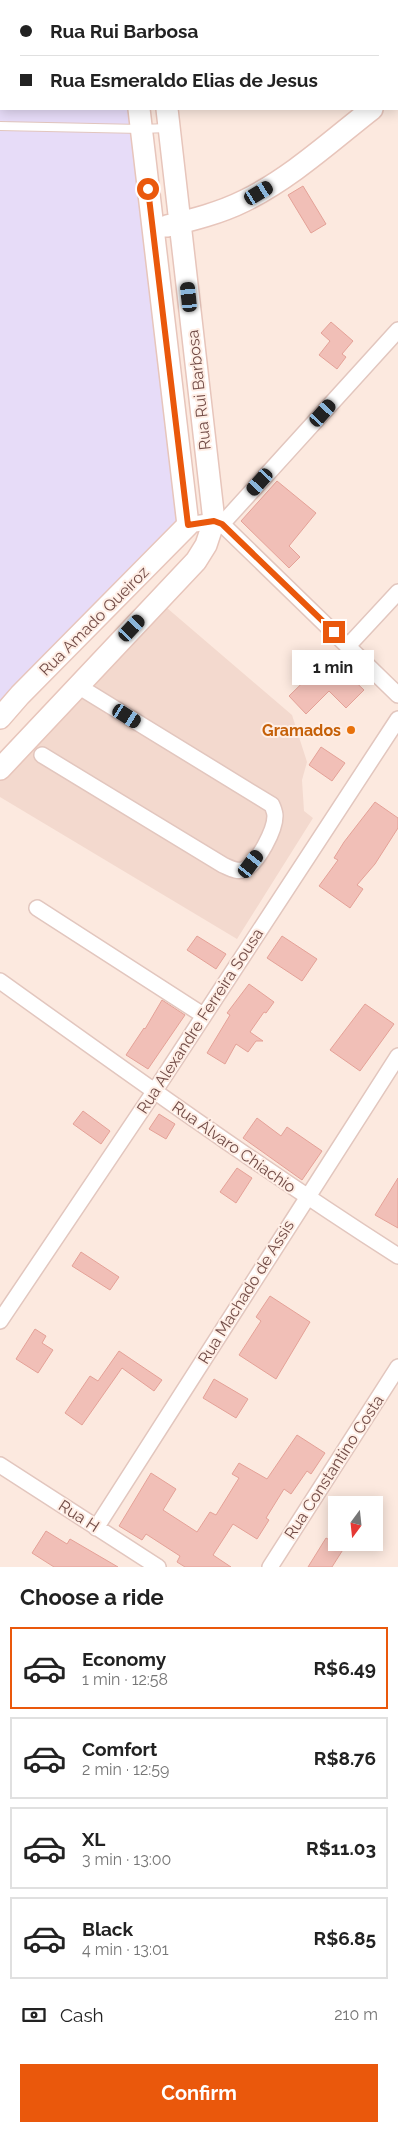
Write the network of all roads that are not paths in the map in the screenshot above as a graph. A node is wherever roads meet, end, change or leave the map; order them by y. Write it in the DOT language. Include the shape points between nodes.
graph roads {
  1 [pos="371,110"];
  2 [pos="168,118"];
  3 [pos="140,119"];
  4 [pos="0,126"];
  5 [pos="181,223"];
  6 [pos="153,228"];
  7 [pos="398,330"];
  8 [pos="218,523"];
  9 [pos="188,525"];
  10 [pos="398,592"];
  11 [pos="348,646"];
  12 [pos="78,686"];
  13 [pos="398,694"];
  14 [pos="0,718"];
  15 [pos="398,719"];
  16 [pos="42,755"];
  17 [pos="0,769"];
  18 [pos="37,908"];
  19 [pos="0,981"];
  20 [pos="204,1015"];
  21 [pos="398,1056"];
  22 [pos="154,1092"];
  23 [pos="306,1197"];
  24 [pos="398,1256"];
  25 [pos="0,1321"];
  26 [pos="398,1367"];
  27 [pos="0,1465"];
  28 [pos="96,1528"];
  29 [pos="137,1561"];
  30 [pos="158,1567"];
  31 [pos="270,1567"];
  1 -- 5 [label="street" via="259,193"];
  2 -- 3 [label="lane"];
  2 -- 5 [label="street, Rua Rui Barbosa"];
  3 -- 4 [label="lane"];
  3 -- 6 [label="street, Rua Rui Barbosa"];
  5 -- 6 [label="street"];
  5 -- 8 [label="street, Rua Rui Barbosa"];
  6 -- 9 [label="street, Rua Rui Barbosa"];
  7 -- 8 [label="street"];
  8 -- 9 [label="street"];
  8 -- 11 [label="street"];
  8 -- 12 [label="street, Rua Amado Queiroz" via="196,561"];
  9 -- 14 [label="street, Rua Amado Queiroz"];
  10 -- 11 [label="street"];
  11 -- 13 [label="street"];
  12 -- 16 [label="street" via="272,805 275,813 269,837 251,864 238,871"];
  12 -- 17 [label="street, Rua Amado Queiroz"];
  15 -- 20 [label="street, Rua Alexandre Ferreira Sousa"];
  18 -- 20 [label="street"];
  19 -- 22 [label="street, Rua Álvaro Chiachio"];
  20 -- 22 [label="street, Rua Alexandre Ferreira Sousa"];
  21 -- 23 [label="street, Rua Machado de Assis"];
  22 -- 23 [label="street, Rua Álvaro Chiachio"];
  22 -- 25 [label="street, Rua Alexandre Ferreira Sousa"];
  23 -- 24 [label="street, Rua Álvaro Chiachio"];
  23 -- 28 [label="street, Rua Machado de Assis"];
  26 -- 31 [label="street, Rua Constantino Costa"];
  27 -- 28 [label="street, Rua H"];
  28 -- 29 [label="street, Rua H"];
  29 -- 30 [label="street, Rua H"];
}
